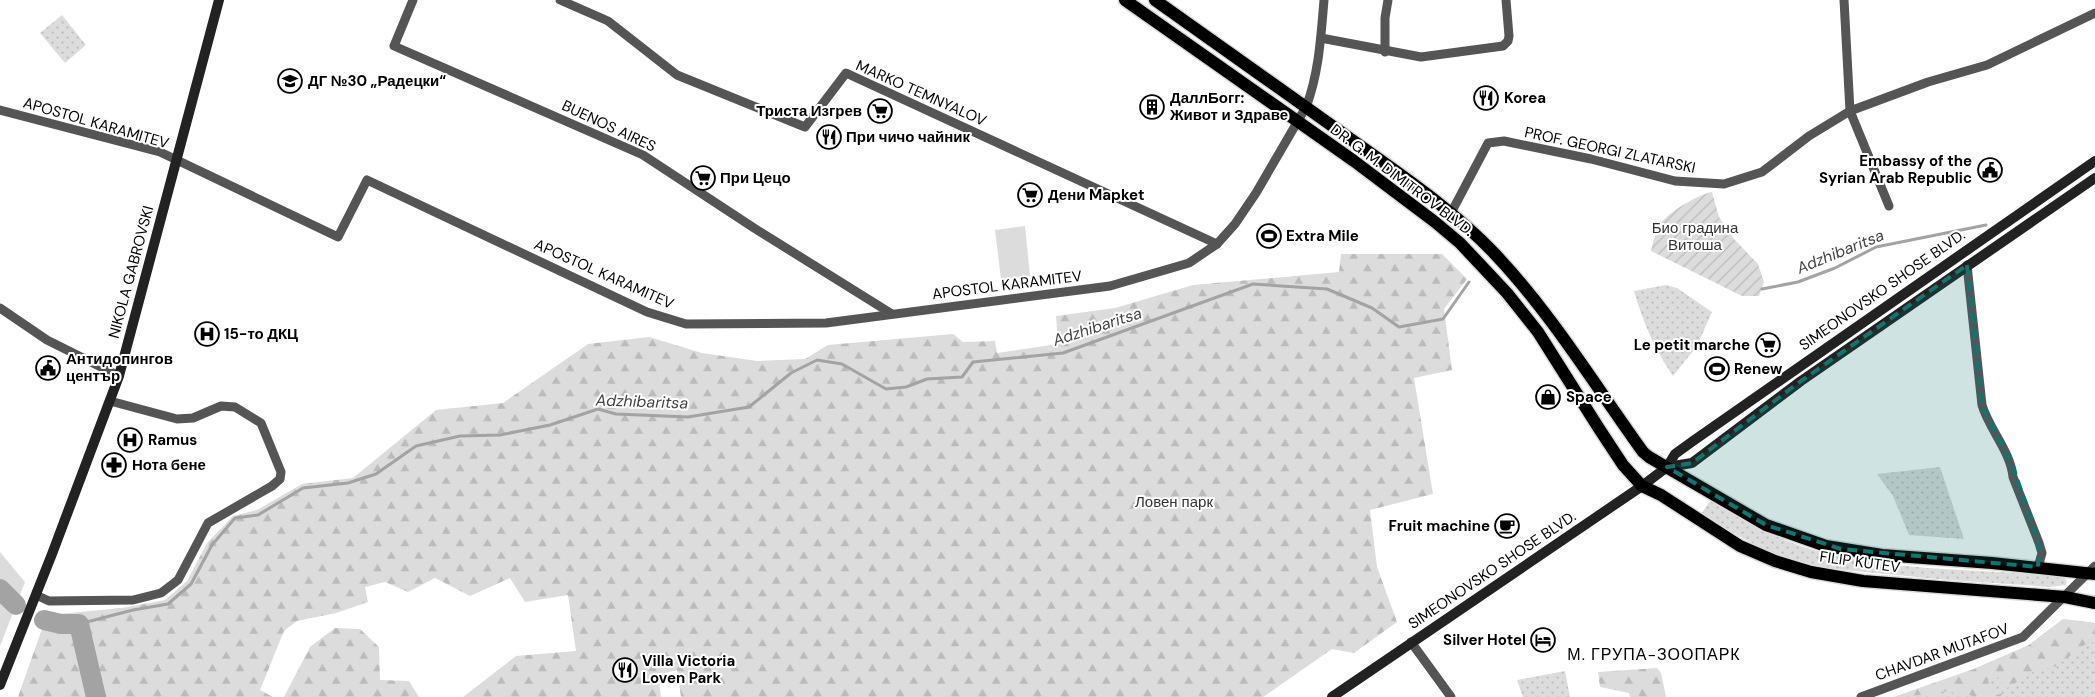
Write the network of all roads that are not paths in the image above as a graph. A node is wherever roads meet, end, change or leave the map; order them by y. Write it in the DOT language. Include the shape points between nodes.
graph roads {
  1 [pos="219,0"];
  2 [pos="413,0"];
  3 [pos="560,0"];
  4 [pos="1125,0"];
  5 [pos="1155,0"];
  6 [pos="1324,0"];
  7 [pos="1388,0"];
  8 [pos="1506,0"];
  9 [pos="1844,0"];
  10 [pos="2095,13"];
  11 [pos="1321,38"];
  12 [pos="1384,52"];
  13 [pos="1306,107"];
  14 [pos="0,110"];
  15 [pos="1850,111"];
  16 [pos="1298,122"];
  17 [pos="175,160"];
  18 [pos="2095,161"];
  19 [pos="2095,178"];
  20 [pos="1889,206"];
  21 [pos="1451,213"];
  22 [pos="1217,244"];
  23 [pos="1967,265"];
  24 [pos="0,308"];
  25 [pos="892,314"];
  26 [pos="119,376"];
  27 [pos="110,401"];
  28 [pos="1667,467"];
  29 [pos="1642,486"];
  30 [pos="2038,567"];
  31 [pos="2093,571"];
  32 [pos="36,595"];
  33 [pos="2065,597"];
  34 [pos="2095,603"];
  35 [pos="1411,642"];
  36 [pos="0,686"];
  37 [pos="1332,697"];
  38 [pos="1451,697"];
  39 [pos="1861,697"];
  1 -- 17 [label="main road, NIKOLA GABROVSKI"];
  2 -- 25 [label="street, BUENOS AIRES" via="394,46 643,155"];
  3 -- 22 [label="street, MARKO TEMNYALOV" via="608,22 677,75 805,126 846,73"];
  4 -- 16 [label="main road, DR. G. M. DIMITROV BLVD."];
  5 -- 13 [label="main road, DR. G. M. DIMITROV BLVD."];
  6 -- 11 [label="street, APOSTOL KARAMITEV"];
  7 -- 12 [label="street"];
  8 -- 12 [label="street" via="1509,36 1503,46 1421,57"];
  9 -- 15 [label="street"];
  10 -- 15 [label="street, PROF. GEORGI ZLATARSKI" via="1987,65 1928,82"];
  11 -- 12 [label="street"];
  11 -- 13 [label="street, APOSTOL KARAMITEV"];
  13 -- 16 [label="street, APOSTOL KARAMITEV"];
  13 -- 21 [label="main road, DR. G. M. DIMITROV BLVD."];
  14 -- 17 [label="street, APOSTOL KARAMITEV" via="160,152"];
  15 -- 20 [label="street"];
  15 -- 21 [label="street, PROF. GEORGI ZLATARSKI" via="1809,136 1762,172 1724,184 1675,181 1591,159 1496,141 1488,144"];
  16 -- 22 [label="street, APOSTOL KARAMITEV" via="1236,224"];
  16 -- 29 [label="main road, DR. G. M. DIMITROV BLVD." via="1435,222 1472,255 1538,332 1623,465"];
  17 -- 25 [label="street, APOSTOL KARAMITEV" via="338,237 367,180 647,312 686,324 826,323"];
  17 -- 26 [label="main road, NIKOLA GABROVSKI"];
  18 -- 28 [label="main road, SIMEONOVSKO SHOSE BLVD." via="1674,454"];
  19 -- 23 [label="main road, SIMEONOVSKO SHOSE BLVD."];
  21 -- 28 [label="main road, DR. G. M. DIMITROV BLVD." via="1530,294 1643,452"];
  22 -- 25 [label="street, APOSTOL KARAMITEV" via="1189,263 1110,286"];
  23 -- 28 [label="main road, SIMEONOVSKO SHOSE BLVD." via="1801,381 1692,463"];
  23 -- 30 [label="street" via="1982,405 2013,467 2042,553"];
  24 -- 26 [label="street" via="47,340"];
  26 -- 27 [label="main road, NIKOLA GABROVSKI"];
  27 -- 32 [label="main road, NIKOLA GABROVSKI"];
  27 -- 32 [label="street" via="177,419 193,418 221,406 235,407 261,424 281,472 280,479 208,523 178,580 161,593 133,600 49,601"];
  28 -- 29 [label="main road, SIMEONOVSKO SHOSE BLVD."];
  28 -- 30 [label="main road, FILIP KUTEV" via="1751,517 1817,544 1882,555"];
  29 -- 33 [label="main road, FILIP KUTEV" via="1661,494 1740,546 1811,572 1863,581"];
  29 -- 35 [label="main road, SIMEONOVSKO SHOSE BLVD."];
  30 -- 31 [label="main road, FILIP KUTEV"];
  31 -- 33 [label="street, CHAVDAR MUTAFOV"];
  32 -- 36 [label="main road, NIKOLA GABROVSKI"];
  33 -- 34 [label="main road, FILIP KUTEV"];
  33 -- 39 [label="street, CHAVDAR MUTAFOV" via="2023,637"];
  35 -- 37 [label="main road, SIMEONOVSKO SHOSE BLVD."];
  35 -- 38 [label="street"];
}
